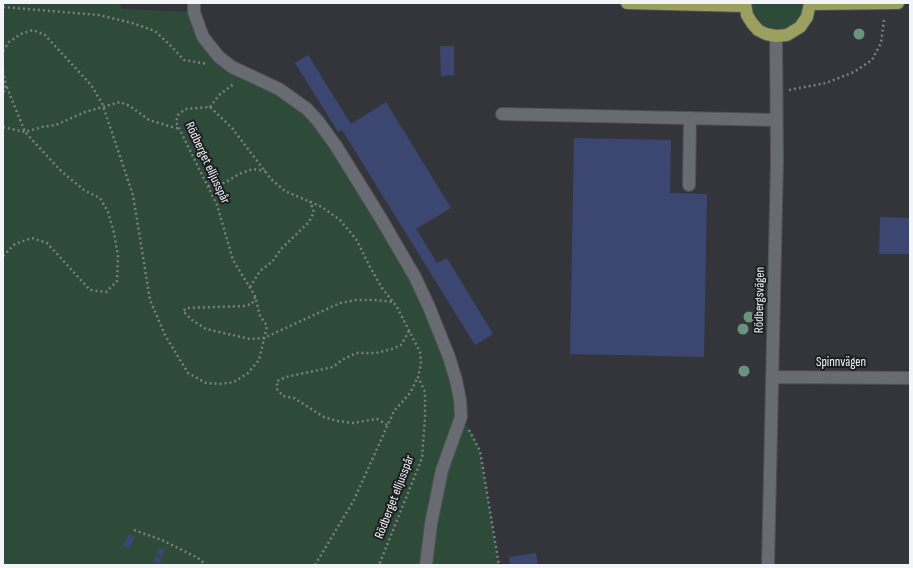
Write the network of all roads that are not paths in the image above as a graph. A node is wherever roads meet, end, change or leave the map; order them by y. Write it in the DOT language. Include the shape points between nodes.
graph roads {
  1 [pos="194,3"];
  2 [pos="627,3"];
  3 [pos="898,3"];
  4 [pos="745,4"];
  5 [pos="810,4"];
  6 [pos="776,36"];
  7 [pos="502,114"];
  8 [pos="690,118"];
  9 [pos="776,120"];
  10 [pos="689,185"];
  11 [pos="772,377"];
  12 [pos="910,378"];
  13 [pos="426,565"];
  14 [pos="768,565"];
  1 -- 13 [label="street" via="194,12 203,37 219,57 246,74 279,89 307,109 318,122 340,152 421,289 449,357 456,380 461,417 442,470"];
  2 -- 4 [label="main road"];
  3 -- 5 [label="main road"];
  4 -- 6 [label="main road" via="747,15 758,30"];
  5 -- 6 [label="main road" via="808,17 800,27 787,35"];
  6 -- 9 [label="street, Rödbergsvägen"];
  7 -- 8 [label="street"];
  8 -- 9 [label="street"];
  8 -- 10 [label="street"];
  9 -- 11 [label="street, Rödbergsvägen"];
  11 -- 12 [label="street, Spinnvägen"];
  11 -- 14 [label="street, Rödbergsvägen"];
}
